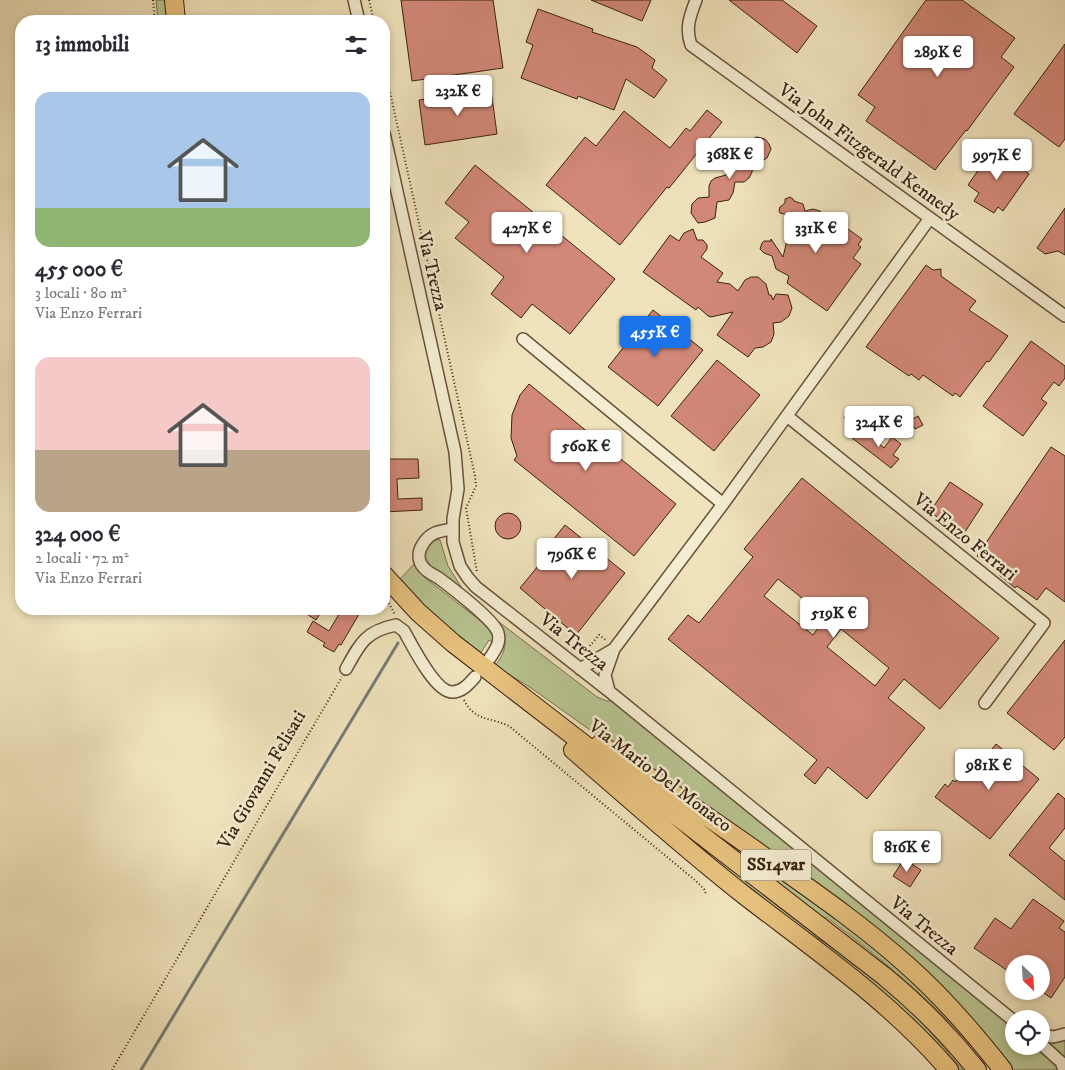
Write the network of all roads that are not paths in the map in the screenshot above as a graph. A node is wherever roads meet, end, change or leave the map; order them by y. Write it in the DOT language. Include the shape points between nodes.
graph roads {
  1 [pos="174,0"];
  2 [pos="354,0"];
  3 [pos="696,0"];
  4 [pos="175,15"];
  5 [pos="358,15"];
  6 [pos="390,160"];
  7 [pos="930,218"];
  8 [pos="1065,316"];
  9 [pos="522,339"];
  10 [pos="787,416"];
  11 [pos="724,504"];
  12 [pos="452,529"];
  13 [pos="390,582"];
  14 [pos="614,648"];
  15 [pos="490,658"];
  16 [pos="595,660"];
  17 [pos="608,663"];
  18 [pos="346,669"];
  19 [pos="580,669"];
  20 [pos="475,677"];
  21 [pos="590,677"];
  22 [pos="609,691"];
  23 [pos="520,696"];
  24 [pos="985,703"];
  25 [pos="1005,1014"];
  26 [pos="1065,1034"];
  27 [pos="1050,1036"];
  28 [pos="1050,1052"];
  29 [pos="949,1070"];
  30 [pos="976,1070"];
  31 [pos="1002,1070"];
  32 [pos="1064,1070"];
  1 -- 4 [label="highway"];
  2 -- 5 [label="street"];
  3 -- 7 [label="street, Via John Fitzgerald Kennedy" via="688,20 691,45"];
  6 -- 12 [label="street, Via Trezza" via="455,452 458,489"];
  7 -- 8 [label="street, Via John Fitzgerald Kennedy"];
  7 -- 10 [label="street"];
  9 -- 11 [label="street"];
  10 -- 11 [label="street"];
  10 -- 24 [label="street, Via Enzo Ferrari" via="1044,623"];
  11 -- 14 [label="street"];
  12 -- 15 [label="street" via="429,536 422,544 419,560 424,568 496,628 499,644"];
  12 -- 19 [label="street, Via Trezza" via="457,557 468,578"];
  13 -- 23 [label="highway, Via Mario Del Monaco" via="453,643"];
  14 -- 16 [label="street"];
  14 -- 17 [label="street"];
  16 -- 19 [label="street"];
  16 -- 21 [label="street"];
  17 -- 21 [label="street"];
  17 -- 22 [label="street" via="605,681"];
  18 -- 20 [label="street" via="367,637 380,628 396,625 404,631 444,690 459,691"];
  19 -- 21 [label="street, Via Trezza"];
  21 -- 22 [label="street, Via Trezza"];
  22 -- 25 [label="street, Via Trezza"];
  23 -- 29 [label="highway, SS14var" via="548,728 671,835 874,996"];
  23 -- 30 [label="highway, Via Mario Del Monaco" via="884,976 917,1004"];
  23 -- 31 [label="highway, SS14var" via="628,762 857,925 937,993"];
  26 -- 27 [label="street"];
  28 -- 32 [label="street" via="1061,1062"];
}
